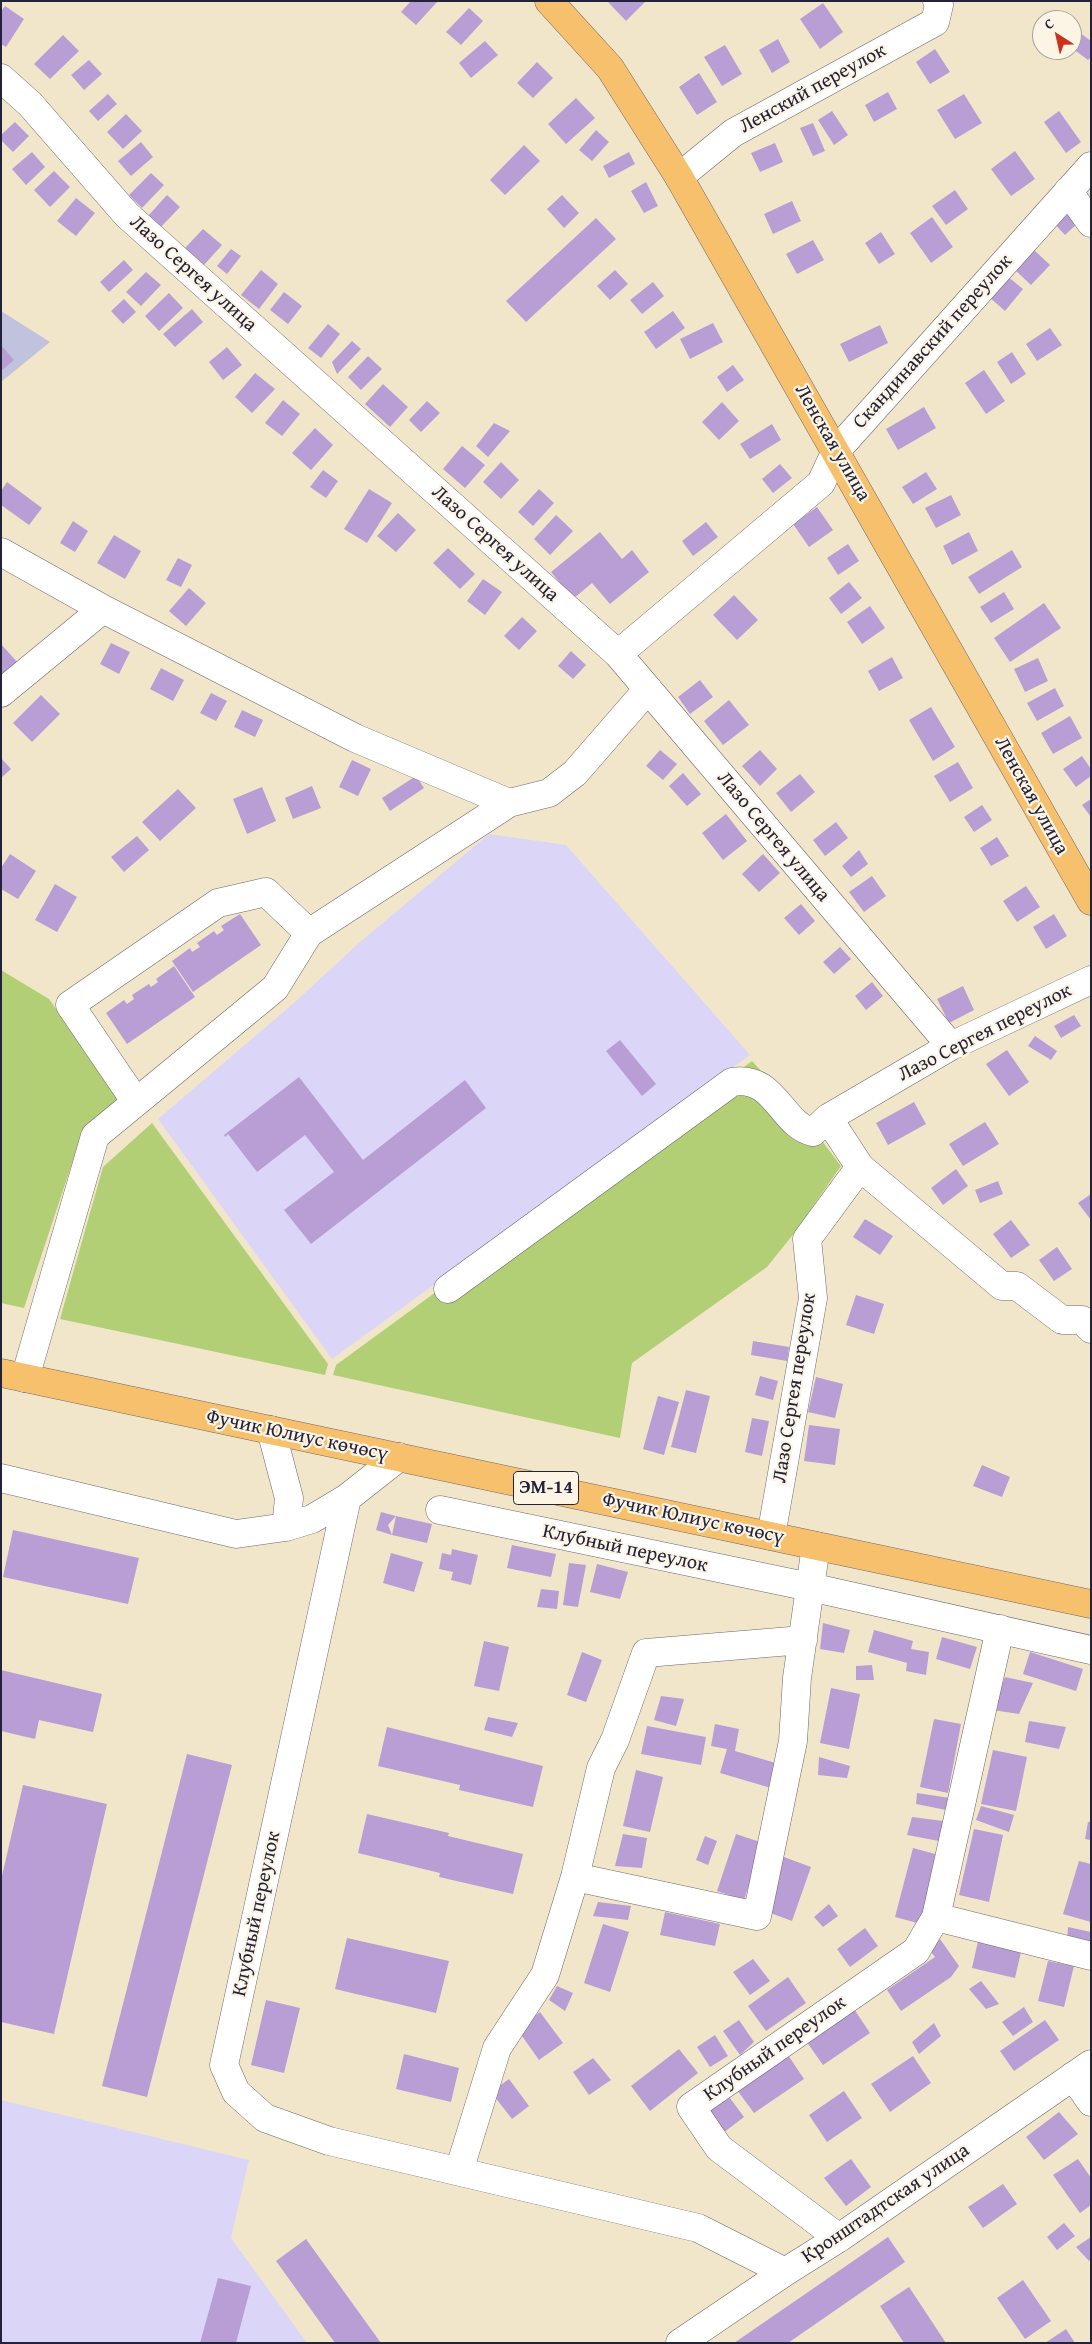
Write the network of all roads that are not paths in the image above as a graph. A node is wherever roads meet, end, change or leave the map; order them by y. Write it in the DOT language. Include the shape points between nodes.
graph roads {
  1 [pos="549,1"];
  2 [pos="937,1"];
  3 [pos="1,78"];
  4 [pos="1091,166"];
  5 [pos="679,177"];
  6 [pos="1068,191"];
  7 [pos="1091,223"];
  8 [pos="836,451"];
  9 [pos="1,552"];
  10 [pos="103,609"];
  11 [pos="618,654"];
  12 [pos="648,689"];
  13 [pos="1,693"];
  14 [pos="509,804"];
  15 [pos="1091,901"];
  16 [pos="310,933"];
  17 [pos="1091,980"];
  18 [pos="951,1046"];
  19 [pos="136,1102"];
  20 [pos="828,1118"];
  21 [pos="860,1167"];
  22 [pos="448,1289"];
  23 [pos="1091,1329"];
  24 [pos="13,1376"];
  25 [pos="271,1430"];
  26 [pos="400,1457"];
  27 [pos="1,1478"];
  28 [pos="347,1498"];
  29 [pos="440,1510"];
  30 [pos="286,1527"];
  31 [pos="771,1536"];
  32 [pos="816,1546"];
  33 [pos="810,1587"];
  34 [pos="1091,1604"];
  35 [pos="1000,1629"];
  36 [pos="802,1640"];
  37 [pos="1091,1650"];
  38 [pos="575,1876"];
  39 [pos="936,1917"];
  40 [pos="1091,1956"];
  41 [pos="1082,2070"];
  42 [pos="1091,2102"];
  43 [pos="459,2171"];
  44 [pos="839,2238"];
  45 [pos="784,2272"];
  46 [pos="680,2343"];
  1 -- 5 [label="main road, Ленская улица" via="610,68"];
  2 -- 5 [label="street, Ленский переулок" via="935,22 733,133"];
  3 -- 11 [label="street, Лазо Сергея улица" via="30,104 127,215"];
  4 -- 6 [label="street, Скандинавский переулок"];
  5 -- 8 [label="main road, Ленская улица"];
  6 -- 7 [label="street"];
  6 -- 8 [label="street, Скандинавский переулок"];
  8 -- 11 [label="street, Скандинавский переулок" via="821,483"];
  8 -- 15 [label="main road, Ленская улица"];
  9 -- 10 [label="street"];
  10 -- 13 [label="street"];
  10 -- 14 [label="street" via="355,738"];
  11 -- 12 [label="street, Лазо Сергея улица"];
  12 -- 14 [label="street" via="575,772 549,793"];
  12 -- 18 [label="street, Лазо Сергея улица"];
  14 -- 16 [label="street"];
  16 -- 19 [label="street" via="276,988"];
  16 -- 19 [label="street" via="266,892 218,903 70,1006"];
  17 -- 18 [label="street, Лазо Сергея переулок"];
  18 -- 20 [label="street, Лазо Сергея переулок"];
  19 -- 24 [label="street" via="95,1136"];
  20 -- 21 [label="street"];
  20 -- 22 [label="street, Лазо Сергея переулок" via="813,1132 802,1130 770,1093 742,1080 732,1082"];
  21 -- 23 [label="street" via="1002,1286 1017,1286 1062,1320 1082,1320"];
  21 -- 31 [label="street, Лазо Сергея переулок" via="807,1239 813,1298"];
  24 -- 25 [label="main road, Фучик Юлиус көчөсү / ЭМ-14"];
  25 -- 26 [label="main road, Фучик Юлиус көчөсү / ЭМ-14"];
  25 -- 30 [label="street" via="289,1498"];
  26 -- 28 [label="street"];
  26 -- 31 [label="main road, Фучик Юлиус көчөсү / ЭМ-14"];
  27 -- 30 [label="street" via="236,1534"];
  28 -- 30 [label="street" via="312,1519"];
  28 -- 43 [label="street, Клубный переулок" via="224,2065 236,2092 264,2118 329,2141"];
  29 -- 33 [label="street, Клубный переулок"];
  31 -- 32 [label="main road, Фучик Юлиус көчөсү / ЭМ-14"];
  32 -- 33 [label="street"];
  32 -- 34 [label="main road, Фучик Юлиус көчөсү / ЭМ-14"];
  33 -- 35 [label="street, Клубный переулок"];
  33 -- 36 [label="street"];
  35 -- 37 [label="street, Клубный переулок"];
  35 -- 39 [label="street, Клубный переулок"];
  36 -- 38 [label="street" via="646,1653 615,1740 601,1768"];
  36 -- 38 [label="street" via="793,1741 758,1916"];
  38 -- 43 [label="street" via="545,1975 497,2048"];
  39 -- 40 [label="street"];
  39 -- 44 [label="street, Клубный переулок" via="916,1951 691,2107 719,2148"];
  41 -- 42 [label="street"];
  41 -- 44 [label="street, Кронштадтская улица"];
  43 -- 45 [label="street, Клубный переулок" via="698,2228"];
  44 -- 45 [label="street, Кронштадтская улица"];
  45 -- 46 [label="street, Кронштадтская улица"];
}
